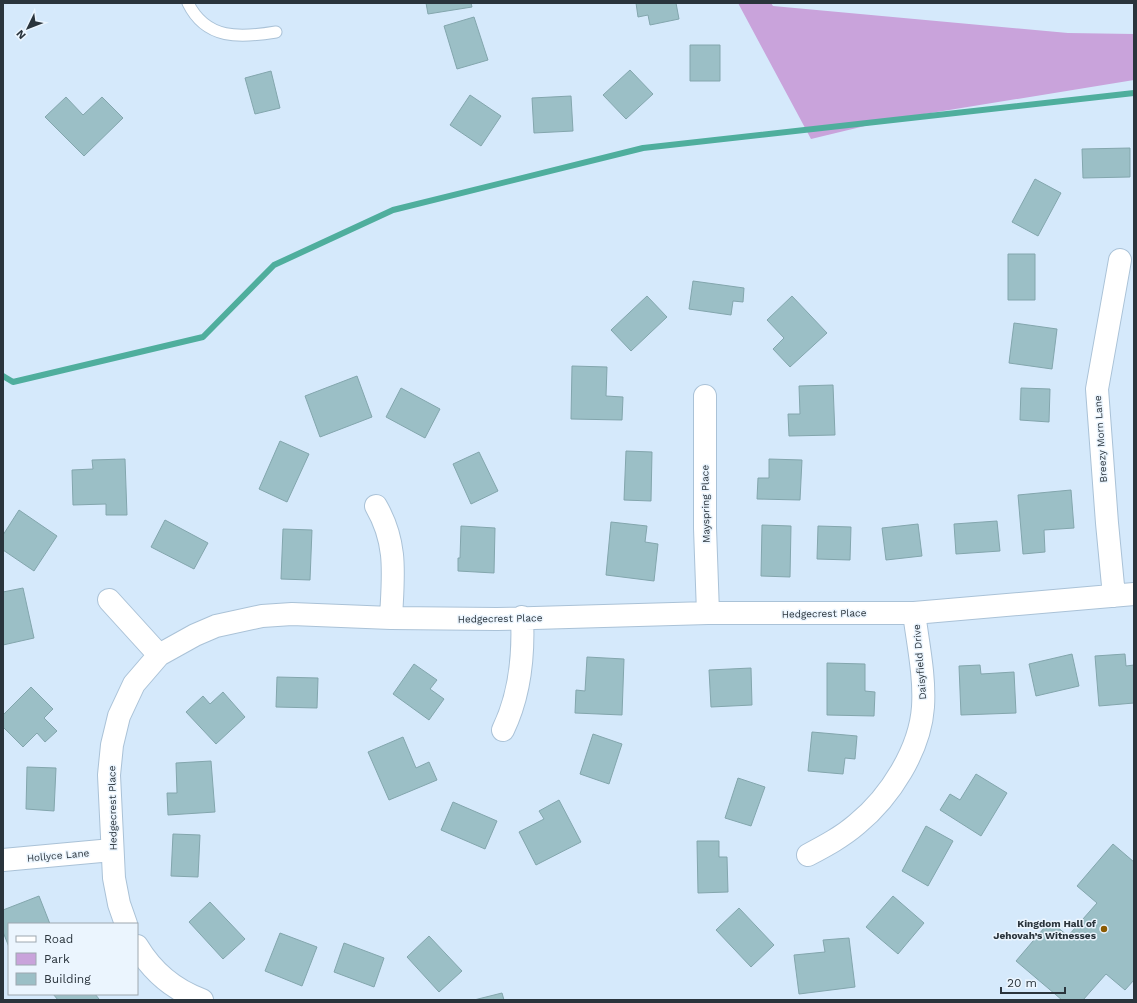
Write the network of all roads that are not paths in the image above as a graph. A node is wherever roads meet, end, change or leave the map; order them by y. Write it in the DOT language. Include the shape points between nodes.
graph roads {
  1 [pos="188,3"];
  2 [pos="276,32"];
  3 [pos="1120,260"];
  4 [pos="705,396"];
  5 [pos="376,506"];
  6 [pos="1124,595"];
  7 [pos="109,600"];
  8 [pos="708,613"];
  9 [pos="914,613"];
  10 [pos="522,617"];
  11 [pos="391,618"];
  12 [pos="159,655"];
  13 [pos="503,730"];
  14 [pos="112,850"];
  15 [pos="808,855"];
  16 [pos="3,860"];
  17 [pos="126,923"];
  18 [pos="138,948"];
  19 [pos="202,1000"];
  1 -- 2 [label="lane" via="197,19 213,30 232,36"];
  3 -- 6 [label="street, Breezy Morn Lane" via="1097,389 1106,523"];
  4 -- 8 [label="street, Mayspring Place"];
  5 -- 11 [label="street" via="390,536 393,566"];
  6 -- 9 [label="street, Hedgecrest Place"];
  7 -- 12 [label="street"];
  8 -- 9 [label="street, Hedgecrest Place"];
  8 -- 10 [label="street, Hedgecrest Place"];
  9 -- 15 [label="street, Daisyfield Drive" via="923,684 923,707 920,730 912,751 899,774 863,819 834,841"];
  10 -- 11 [label="street, Hedgecrest Place"];
  10 -- 13 [label="street" via="519,686"];
  11 -- 12 [label="street, Hedgecrest Place" via="300,614 262,616 216,626"];
  12 -- 14 [label="street, Hedgecrest Place" via="134,684 119,716 112,745 109,775"];
  14 -- 16 [label="street, Hollyce Lane"];
  14 -- 17 [label="street, Hedgecrest Place" via="116,890"];
  18 -- 19 [label="street" via="143,957 166,980"];
}
